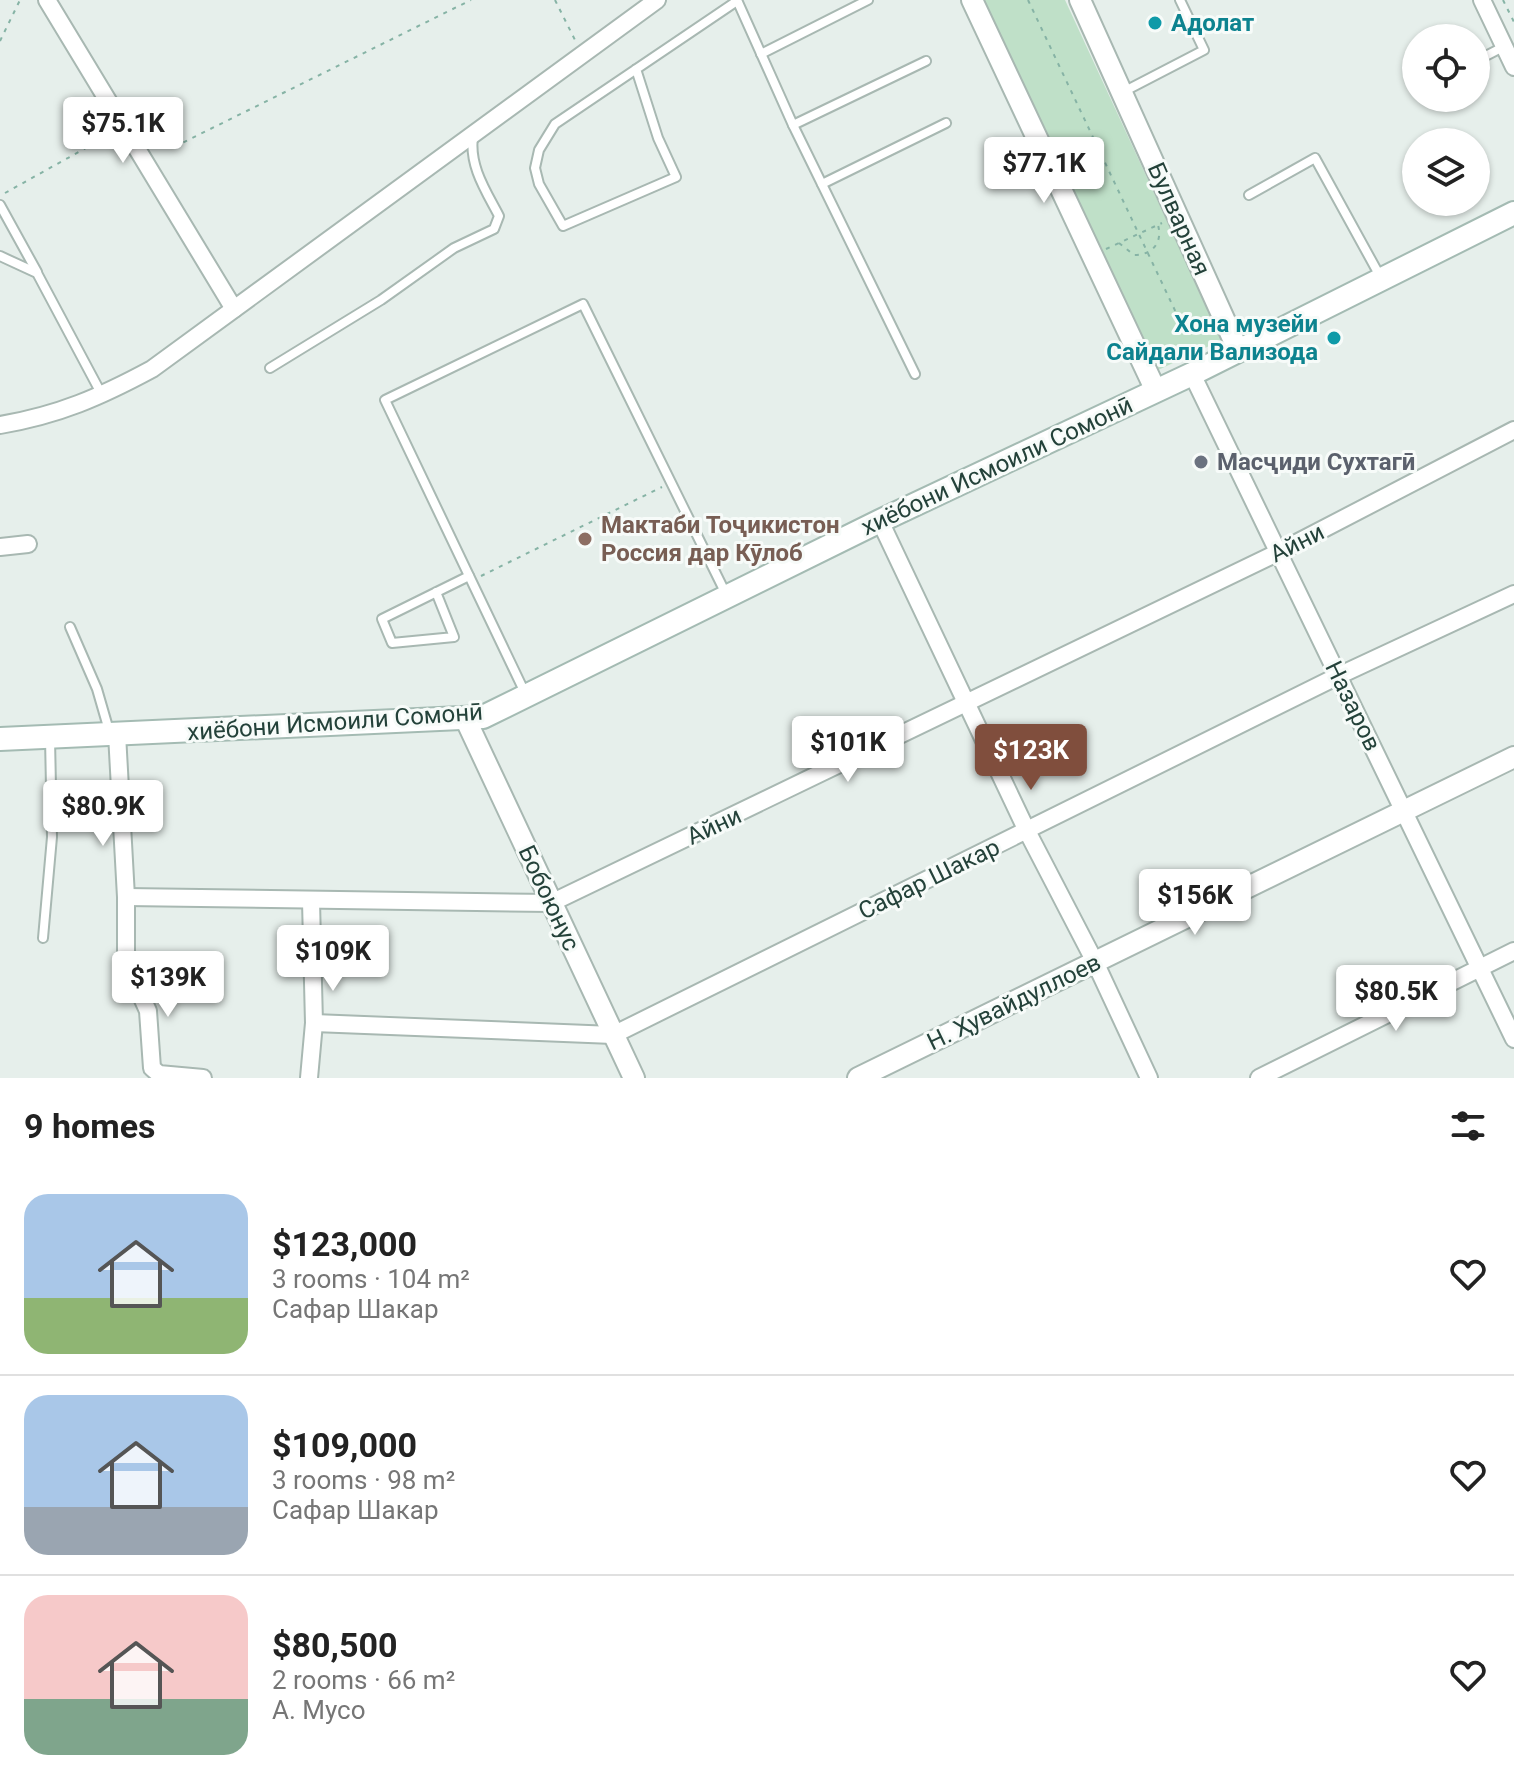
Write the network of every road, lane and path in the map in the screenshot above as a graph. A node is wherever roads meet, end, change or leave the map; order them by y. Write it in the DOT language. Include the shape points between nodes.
graph roads {
  1 [pos="20,0"];
  2 [pos="47,0"];
  3 [pos="471,0"];
  4 [pos="555,0"];
  5 [pos="657,0"];
  6 [pos="737,0"];
  7 [pos="868,0"];
  8 [pos="972,0"];
  9 [pos="1028,0"];
  10 [pos="1080,0"];
  11 [pos="1180,0"];
  12 [pos="1482,0"];
  13 [pos="1503,0"];
  14 [pos="1514,22"];
  15 [pos="0,41"];
  16 [pos="1504,46"];
  17 [pos="584,52"];
  18 [pos="761,54"];
  19 [pos="1490,54"];
  20 [pos="926,61"];
  21 [pos="1514,67"];
  22 [pos="636,69"];
  23 [pos="1122,92"];
  24 [pos="946,123"];
  25 [pos="793,125"];
  26 [pos="124,127"];
  27 [pos="473,132"];
  28 [pos="136,148"];
  29 [pos="822,184"];
  30 [pos="1249,195"];
  31 [pos="0,196"];
  32 [pos="0,205"];
  33 [pos="1514,213"];
  34 [pos="1178,216"];
  35 [pos="1158,224"];
  36 [pos="1138,233"];
  37 [pos="1119,242"];
  38 [pos="1147,253"];
  39 [pos="1092,255"];
  40 [pos="0,256"];
  41 [pos="37,273"];
  42 [pos="1382,279"];
  43 [pos="234,309"];
  44 [pos="1180,321"];
  45 [pos="1238,350"];
  46 [pos="270,368"];
  47 [pos="915,374"];
  48 [pos="1192,374"];
  49 [pos="1156,391"];
  50 [pos="102,396"];
  51 [pos="0,425"];
  52 [pos="1514,430"];
  53 [pos="670,482"];
  54 [pos="880,521"];
  55 [pos="28,544"];
  56 [pos="0,547"];
  57 [pos="1279,552"];
  58 [pos="470,578"];
  59 [pos="436,592"];
  60 [pos="1514,594"];
  61 [pos="727,597"];
  62 [pos="70,627"];
  63 [pos="1338,676"];
  64 [pos="526,696"];
  65 [pos="967,705"];
  66 [pos="465,718"];
  67 [pos="114,734"];
  68 [pos="50,737"];
  69 [pos="0,739"];
  70 [pos="1514,757"];
  71 [pos="1404,809"];
  72 [pos="1027,831"];
  73 [pos="126,897"];
  74 [pos="311,901"];
  75 [pos="551,903"];
  76 [pos="43,938"];
  77 [pos="1514,951"];
  78 [pos="1095,962"];
  79 [pos="1479,969"];
  80 [pos="314,1023"];
  81 [pos="613,1035"];
  82 [pos="1514,1039"];
  83 [pos="203,1078"];
  84 [pos="309,1078"];
  85 [pos="634,1078"];
  86 [pos="858,1078"];
  87 [pos="1149,1078"];
  88 [pos="1259,1078"];
  1 -- 15 [label="path"];
  2 -- 26 [label="street"];
  3 -- 28 [label="path" via="180,144"];
  4 -- 17 [label="path"];
  5 -- 17 [label="street"];
  6 -- 18 [label="lane"];
  6 -- 22 [label="lane"];
  7 -- 18 [label="lane"];
  8 -- 39 [label="street"];
  9 -- 36 [label="path"];
  10 -- 23 [label="street, Булварная"];
  11 -- 23 [label="lane" via="1204,50"];
  12 -- 16 [label="street"];
  13 -- 14 [label="path"];
  16 -- 19 [label="lane"];
  16 -- 21 [label="street"];
  17 -- 27 [label="street"];
  18 -- 25 [label="lane"];
  20 -- 25 [label="lane"];
  22 -- 22 [label="lane" via="555,124 539,150 539,184 563,226 676,177"];
  23 -- 34 [label="street, Булварная"];
  24 -- 29 [label="lane"];
  25 -- 29 [label="lane"];
  26 -- 28 [label="street"];
  26 -- 31 [label="path"];
  27 -- 43 [label="street"];
  27 -- 46 [label="lane" via="471,152 499,216 494,229 454,248"];
  28 -- 43 [label="street"];
  29 -- 47 [label="lane"];
  30 -- 42 [label="lane" via="1315,158"];
  32 -- 41 [label="lane"];
  33 -- 42 [label="main road, хиёбони Исмоили Сомонӣ"];
  34 -- 35 [label="path"];
  34 -- 45 [label="street, Булварная"];
  35 -- 36 [label="path"];
  35 -- 38 [label="path" via="1159,238"];
  36 -- 37 [label="path"];
  36 -- 38 [label="path"];
  37 -- 38 [label="path" via="1134,255"];
  37 -- 39 [label="path"];
  38 -- 44 [label="path"];
  39 -- 49 [label="street"];
  40 -- 41 [label="lane"];
  41 -- 50 [label="lane"];
  42 -- 45 [label="main road, хиёбони Исмоили Сомонӣ"];
  43 -- 50 [label="street" via="152,369"];
  45 -- 48 [label="main road, хиёбони Исмоили Сомонӣ"];
  48 -- 49 [label="main road, хиёбони Исмоили Сомонӣ"];
  48 -- 57 [label="street, Назаров"];
  49 -- 54 [label="main road, хиёбони Исмоили Сомонӣ"];
  50 -- 51 [label="street"];
  52 -- 57 [label="street, Айни"];
  53 -- 58 [label="path"];
  53 -- 58 [label="lane" via="583,304 385,400"];
  53 -- 61 [label="lane"];
  54 -- 61 [label="main road, хиёбони Исмоили Сомонӣ"];
  54 -- 65 [label="street"];
  55 -- 56 [label="street"];
  57 -- 63 [label="street, Назаров"];
  57 -- 65 [label="street, Айни"];
  58 -- 59 [label="lane"];
  58 -- 64 [label="lane"];
  59 -- 59 [label="lane" via="382,619 392,643 454,637"];
  60 -- 63 [label="street, Сафар Шакар"];
  61 -- 64 [label="main road, хиёбони Исмоили Сомонӣ"];
  62 -- 67 [label="lane"];
  63 -- 71 [label="street, Назаров"];
  63 -- 72 [label="street, Сафар Шакар"];
  64 -- 66 [label="main road, хиёбони Исмоили Сомонӣ" via="483,717"];
  65 -- 72 [label="street"];
  65 -- 75 [label="street, Айни"];
  66 -- 67 [label="main road, хиёбони Исмоили Сомонӣ"];
  66 -- 75 [label="street, Бобоюнус"];
  67 -- 68 [label="main road, хиёбони Исмоили Сомонӣ"];
  67 -- 73 [label="street"];
  68 -- 69 [label="main road, хиёбони Исмоили Сомонӣ"];
  68 -- 76 [label="lane" via="52,837"];
  70 -- 71 [label="street, Н. Ҳувайдуллоев"];
  71 -- 78 [label="street, Н. Ҳувайдуллоев"];
  71 -- 79 [label="street, Назаров"];
  72 -- 78 [label="street"];
  72 -- 81 [label="street, Сафар Шакар"];
  73 -- 74 [label="street, Айни"];
  73 -- 83 [label="street" via="126,962 148,1011 152,1068 159,1074"];
  74 -- 75 [label="street, Айни"];
  74 -- 80 [label="street"];
  75 -- 81 [label="street, Бобоюнус"];
  77 -- 79 [label="street"];
  78 -- 86 [label="street, Н. Ҳувайдуллоев"];
  78 -- 87 [label="street"];
  79 -- 82 [label="street, Назаров"];
  79 -- 88 [label="street"];
  80 -- 81 [label="street, Сафар Шакар"];
  80 -- 84 [label="street"];
  81 -- 85 [label="street, Бобоюнус"];
}
